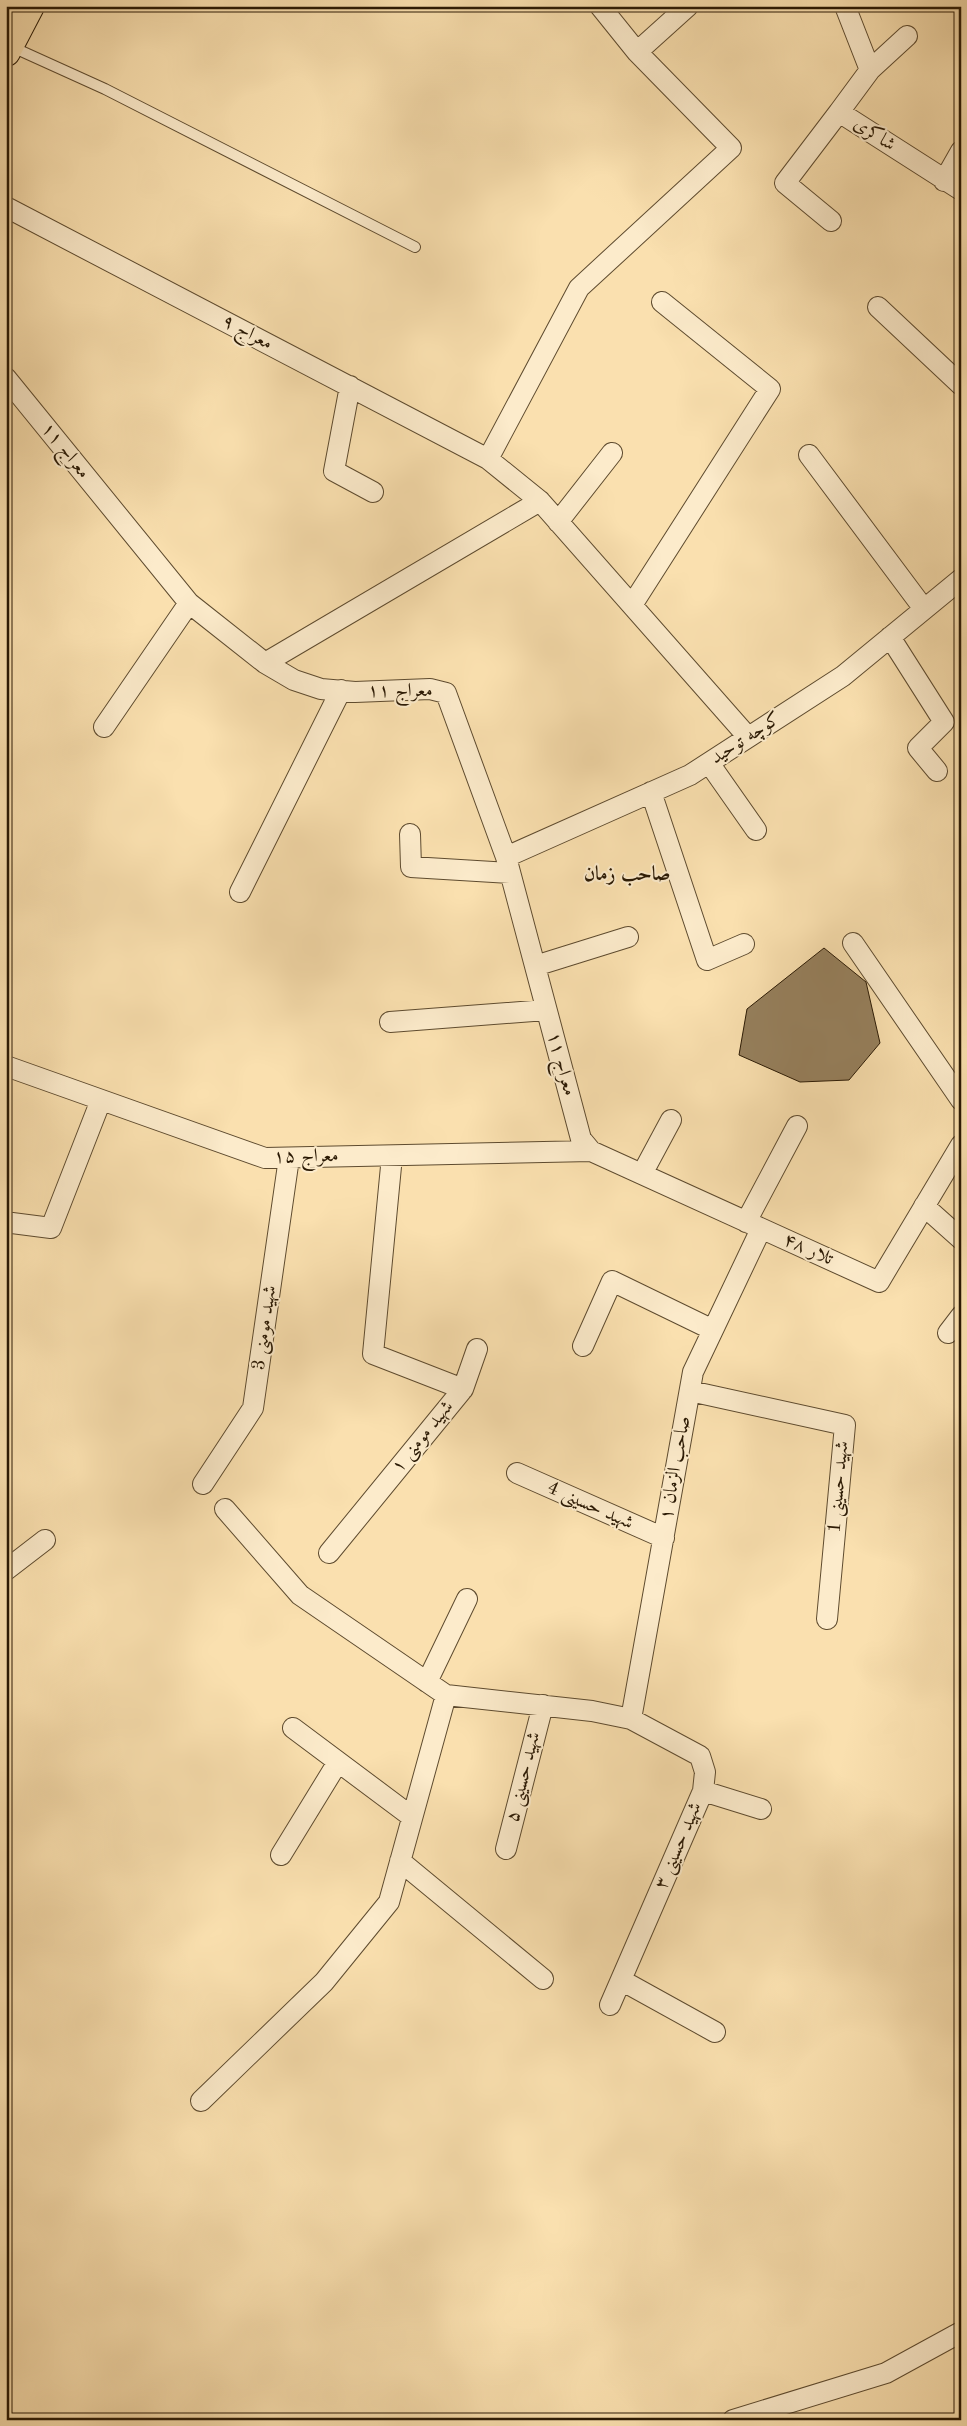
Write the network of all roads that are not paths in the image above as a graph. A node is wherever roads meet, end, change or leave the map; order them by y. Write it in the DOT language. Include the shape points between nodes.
graph roads {
  1 [pos="30,6"];
  2 [pos="600,6"];
  3 [pos="688,6"];
  4 [pos="845,6"];
  5 [pos="907,36"];
  6 [pos="8,49"];
  7 [pos="637,52"];
  8 [pos="870,70"];
  9 [pos="839,112"];
  10 [pos="961,151"];
  11 [pos="952,185"];
  12 [pos="6,207"];
  13 [pos="831,221"];
  14 [pos="415,247"];
  15 [pos="662,302"];
  16 [pos="878,307"];
  17 [pos="6,378"];
  18 [pos="961,385"];
  19 [pos="350,386"];
  20 [pos="612,453"];
  21 [pos="809,454"];
  22 [pos="488,459"];
  23 [pos="373,492"];
  24 [pos="540,501"];
  25 [pos="558,522"];
  26 [pos="961,579"];
  27 [pos="189,603"];
  28 [pos="632,605"];
  29 [pos="924,609"];
  30 [pos="890,637"];
  31 [pos="265,663"];
  32 [pos="341,690"];
  33 [pos="104,727"];
  34 [pos="748,737"];
  35 [pos="709,763"];
  36 [pos="937,771"];
  37 [pos="651,792"];
  38 [pos="756,830"];
  39 [pos="410,834"];
  40 [pos="508,865"];
  41 [pos="240,892"];
  42 [pos="628,938"];
  43 [pos="853,943"];
  44 [pos="744,944"];
  45 [pos="535,966"];
  46 [pos="546,1010"];
  47 [pos="390,1022"];
  48 [pos="6,1066"];
  49 [pos="101,1100"];
  50 [pos="961,1100"];
  51 [pos="672,1120"];
  52 [pos="796,1126"];
  53 [pos="961,1145"];
  54 [pos="591,1151"];
  55 [pos="392,1156"];
  56 [pos="289,1158"];
  57 [pos="642,1174"];
  58 [pos="924,1206"];
  59 [pos="12,1223"];
  60 [pos="753,1226"];
  61 [pos="961,1239"];
  62 [pos="961,1316"];
  63 [pos="713,1330"];
  64 [pos="948,1333"];
  65 [pos="583,1346"];
  66 [pos="476,1349"];
  67 [pos="463,1388"];
  68 [pos="690,1391"];
  69 [pos="517,1474"];
  70 [pos="203,1484"];
  71 [pos="225,1509"];
  72 [pos="664,1538"];
  73 [pos="44,1540"];
  74 [pos="328,1553"];
  75 [pos="6,1570"];
  76 [pos="467,1599"];
  77 [pos="827,1618"];
  78 [pos="427,1682"];
  79 [pos="446,1695"];
  80 [pos="543,1706"];
  81 [pos="631,1719"];
  82 [pos="293,1728"];
  83 [pos="338,1762"];
  84 [pos="703,1791"];
  85 [pos="761,1809"];
  86 [pos="412,1818"];
  87 [pos="506,1850"];
  88 [pos="281,1855"];
  89 [pos="400,1862"];
  90 [pos="543,1979"];
  91 [pos="621,1980"];
  92 [pos="610,2006"];
  93 [pos="715,2032"];
  94 [pos="201,2101"];
  95 [pos="961,2332"];
  96 [pos="733,2420"];
  1 -- 6 [label="highway"];
  2 -- 7 [label="street"];
  3 -- 7 [label="street"];
  4 -- 8 [label="street"];
  5 -- 8 [label="street, شاکری"];
  6 -- 14 [label="lane" via="105,89"];
  7 -- 22 [label="street" via="731,148 579,288"];
  8 -- 9 [label="street, شاکری"];
  9 -- 11 [label="street, شاکری"];
  9 -- 13 [label="street" via="785,183"];
  10 -- 11 [label="street"];
  12 -- 19 [label="street, معراج ۹"];
  15 -- 28 [label="street" via="770,389"];
  16 -- 18 [label="street"];
  17 -- 27 [label="street, معراج ۱۱"];
  19 -- 22 [label="street, معراج ۹"];
  19 -- 23 [label="street" via="334,471"];
  20 -- 25 [label="street"];
  21 -- 29 [label="street"];
  22 -- 24 [label="street, معراج ۹"];
  24 -- 25 [label="street, معراج ۹"];
  24 -- 31 [label="street"];
  25 -- 28 [label="street, معراج ۹"];
  26 -- 29 [label="street, کوچه توحید"];
  27 -- 31 [label="street, معراج ۱۱"];
  27 -- 33 [label="street"];
  28 -- 34 [label="street, معراج ۹"];
  29 -- 30 [label="street, کوچه توحید"];
  30 -- 34 [label="street, کوچه توحید" via="843,676"];
  30 -- 36 [label="street" via="944,722 918,748"];
  31 -- 32 [label="street, معراج ۱۱" via="294,680 322,689"];
  32 -- 40 [label="street, معراج ۱۱" via="430,689 446,693"];
  32 -- 41 [label="street"];
  34 -- 35 [label="street, کوچه توحید"];
  35 -- 37 [label="street, کوچه توحید"];
  35 -- 38 [label="street"];
  37 -- 40 [label="street, کوچه توحید"];
  37 -- 44 [label="street" via="707,960"];
  39 -- 40 [label="street" via="411,867"];
  40 -- 45 [label="street, معراج ۱۱"];
  42 -- 45 [label="street"];
  43 -- 50 [label="street"];
  45 -- 46 [label="street, معراج ۱۱"];
  46 -- 47 [label="street"];
  46 -- 54 [label="street, معراج ۱۱" via="581,1139"];
  48 -- 49 [label="street, معراج ۱۵"];
  49 -- 56 [label="street, معراج ۱۵" via="265,1158"];
  49 -- 59 [label="street" via="51,1228"];
  51 -- 57 [label="street"];
  52 -- 60 [label="street, صاحب الزمان ۱"];
  53 -- 58 [label="street, تلار ۴۸"];
  54 -- 55 [label="street, معراج ۱۵"];
  54 -- 57 [label="street, تلار ۴۸"];
  55 -- 56 [label="street, معراج ۱۵"];
  55 -- 67 [label="street, شهید مومنی ۱" via="373,1354"];
  56 -- 70 [label="street, شهید مومنی 3" via="253,1408"];
  57 -- 60 [label="street, تلار ۴۸"];
  58 -- 60 [label="street, تلار ۴۸" via="879,1282"];
  58 -- 61 [label="street"];
  60 -- 63 [label="street, صاحب الزمان ۱"];
  62 -- 64 [label="street"];
  63 -- 65 [label="street" via="612,1281"];
  63 -- 68 [label="street, صاحب الزمان ۱" via="693,1372"];
  66 -- 67 [label="street"];
  67 -- 74 [label="street, شهید مومنی ۱"];
  68 -- 72 [label="street, صاحب الزمان ۱"];
  68 -- 77 [label="street, شهید حسینی 1" via="845,1424"];
  69 -- 72 [label="street, شهید حسینی 4"];
  71 -- 78 [label="street" via="300,1595"];
  72 -- 81 [label="street, صاحب الزمان ۱"];
  73 -- 75 [label="street"];
  76 -- 78 [label="street"];
  78 -- 79 [label="street"];
  79 -- 80 [label="street, شهید حسینی ۳"];
  79 -- 86 [label="street"];
  80 -- 81 [label="street, شهید حسینی ۳"];
  80 -- 87 [label="street, شهید حسینی ۵"];
  81 -- 84 [label="street, شهید حسینی ۳" via="700,1756 706,1772"];
  82 -- 83 [label="street"];
  83 -- 86 [label="street"];
  83 -- 88 [label="street"];
  84 -- 85 [label="street"];
  84 -- 91 [label="street, شهید حسینی ۳"];
  86 -- 89 [label="street"];
  89 -- 90 [label="street"];
  89 -- 94 [label="street" via="389,1902 324,1982"];
  91 -- 92 [label="street, شهید حسینی ۳"];
  91 -- 93 [label="street"];
  95 -- 96 [label="street" via="886,2373"];
}
